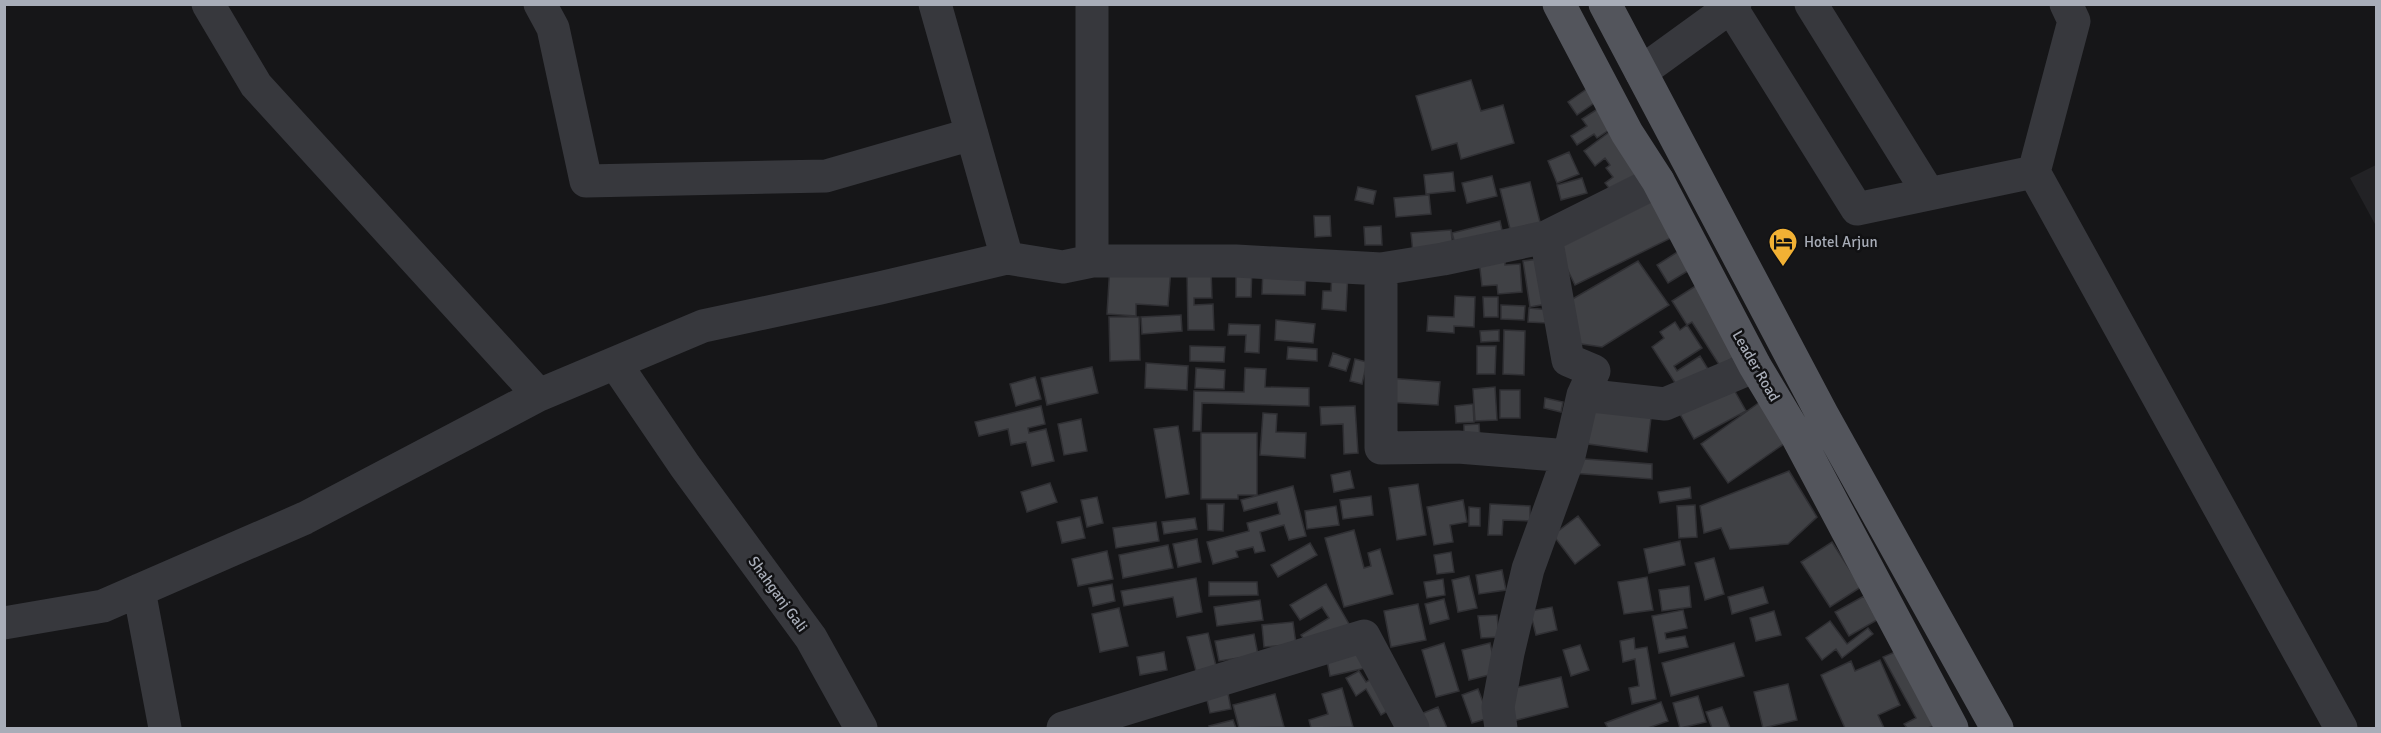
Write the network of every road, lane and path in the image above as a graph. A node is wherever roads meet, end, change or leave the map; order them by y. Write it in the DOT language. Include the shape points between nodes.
graph roads {
  1 [pos="208,4"];
  2 [pos="540,4"];
  3 [pos="935,4"];
  4 [pos="1092,4"];
  5 [pos="1559,4"];
  6 [pos="1605,4"];
  7 [pos="1811,4"];
  8 [pos="2066,4"];
  9 [pos="1732,6"];
  10 [pos="1641,72"];
  11 [pos="972,134"];
  12 [pos="2034,172"];
  13 [pos="1658,181"];
  14 [pos="1929,194"];
  15 [pos="1546,237"];
  16 [pos="1007,258"];
  17 [pos="1092,261"];
  18 [pos="1381,269"];
  19 [pos="615,363"];
  20 [pos="1755,366"];
  21 [pos="539,395"];
  22 [pos="1583,395"];
  23 [pos="1569,456"];
  24 [pos="139,590"];
  25 [pos="4,623"];
  26 [pos="165,729"];
  27 [pos="861,729"];
  28 [pos="1062,729"];
  29 [pos="1413,729"];
  30 [pos="1501,729"];
  31 [pos="1952,729"];
  32 [pos="1997,729"];
  33 [pos="2341,729"];
  1 -- 21 [label="street" via="255,85"];
  2 -- 11 [label="street" via="553,28 586,181 826,176"];
  3 -- 11 [label="street"];
  4 -- 17 [label="street"];
  5 -- 13 [label="main road, Leader Road" via="1627,133"];
  6 -- 10 [label="main road"];
  7 -- 14 [label="street"];
  8 -- 12 [label="street" via="2074,21"];
  9 -- 10 [label="street"];
  9 -- 14 [label="street" via="1857,209"];
  10 -- 32 [label="main road" via="1822,414"];
  11 -- 16 [label="street"];
  12 -- 14 [label="street"];
  12 -- 33 [label="street"];
  13 -- 15 [label="street"];
  13 -- 20 [label="main road, Leader Road"];
  15 -- 18 [label="street"];
  15 -- 22 [label="street" via="1568,360 1594,371"];
  16 -- 17 [label="street" via="1063,267"];
  16 -- 19 [label="street" via="703,326"];
  17 -- 18 [label="street" via="1236,261"];
  18 -- 23 [label="street" via="1382,448 1458,447"];
  19 -- 21 [label="street"];
  19 -- 27 [label="street, Shahganj Gali" via="811,638"];
  20 -- 22 [label="street" via="1665,404"];
  20 -- 31 [label="main road, Leader Road" via="1797,436"];
  21 -- 24 [label="street" via="305,518"];
  22 -- 23 [label="street"];
  23 -- 30 [label="street" via="1528,569 1498,707"];
  24 -- 25 [label="street" via="103,606"];
  24 -- 26 [label="street"];
  28 -- 29 [label="street" via="1364,636"];
}
